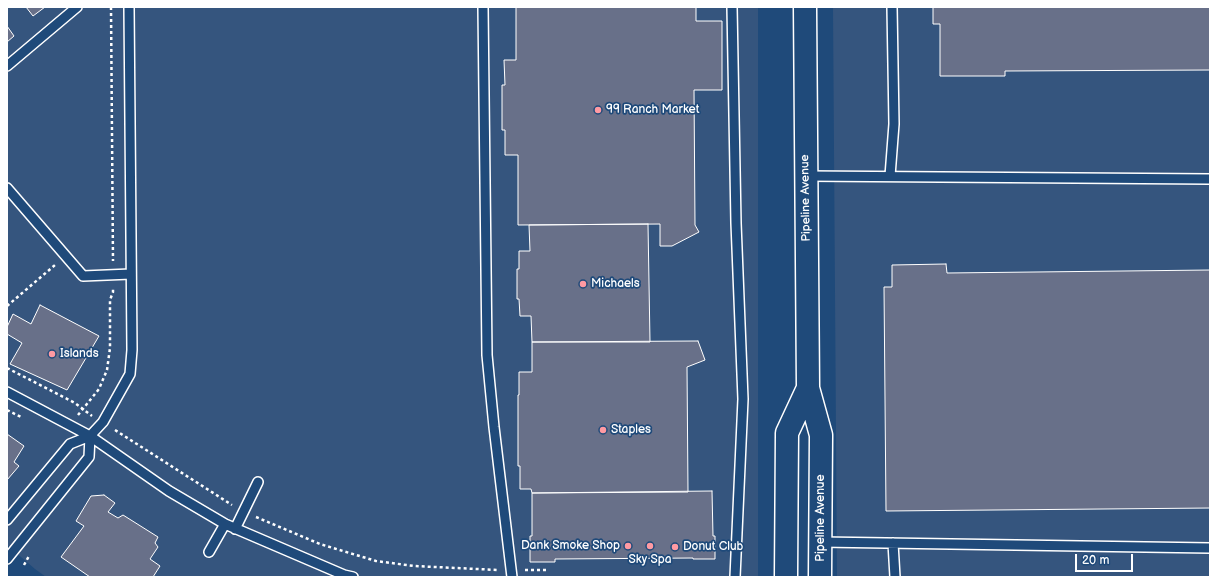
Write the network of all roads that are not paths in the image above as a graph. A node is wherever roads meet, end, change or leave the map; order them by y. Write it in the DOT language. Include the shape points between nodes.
graph roads {
  1 [pos="77,7"];
  2 [pos="129,7"];
  3 [pos="483,7"];
  4 [pos="732,7"];
  5 [pos="805,7"];
  6 [pos="892,7"];
  7 [pos="7,66"];
  8 [pos="806,176"];
  9 [pos="890,176"];
  10 [pos="1210,179"];
  11 [pos="7,188"];
  12 [pos="131,274"];
  13 [pos="808,388"];
  14 [pos="7,392"];
  15 [pos="90,436"];
  16 [pos="258,482"];
  17 [pos="7,520"];
  18 [pos="225,524"];
  19 [pos="235,529"];
  20 [pos="821,542"];
  21 [pos="893,543"];
  22 [pos="1210,548"];
  23 [pos="209,552"];
  24 [pos="7,559"];
  25 [pos="512,574"];
  26 [pos="353,577"];
  27 [pos="735,577"];
  28 [pos="786,577"];
  29 [pos="820,577"];
  30 [pos="895,577"];
  1 -- 7 [label="lane"];
  2 -- 12 [label="lane"];
  3 -- 25 [label="lane" via="487,356"];
  4 -- 27 [label="lane" via="736,223 743,398"];
  5 -- 8 [label="main road, Pipeline Avenue"];
  6 -- 9 [label="lane" via="894,124"];
  8 -- 9 [label="lane"];
  8 -- 13 [label="main road, Pipeline Avenue"];
  9 -- 10 [label="lane"];
  11 -- 12 [label="lane" via="83,276"];
  12 -- 15 [label="lane" via="130,374 103,422"];
  13 -- 20 [label="main road, Pipeline Avenue" via="821,435"];
  13 -- 28 [label="main road, Pipeline Avenue" via="787,433"];
  14 -- 15 [label="lane"];
  15 -- 17 [label="lane" via="70,444"];
  15 -- 18 [label="lane" via="169,491"];
  15 -- 24 [label="lane" via="89,457"];
  16 -- 19 [label="lane"];
  18 -- 19 [label="lane"];
  18 -- 23 [label="lane"];
  19 -- 26 [label="lane"];
  20 -- 21 [label="lane"];
  20 -- 29 [label="main road, Pipeline Avenue"];
  21 -- 22 [label="lane"];
  21 -- 30 [label="lane"];
}
